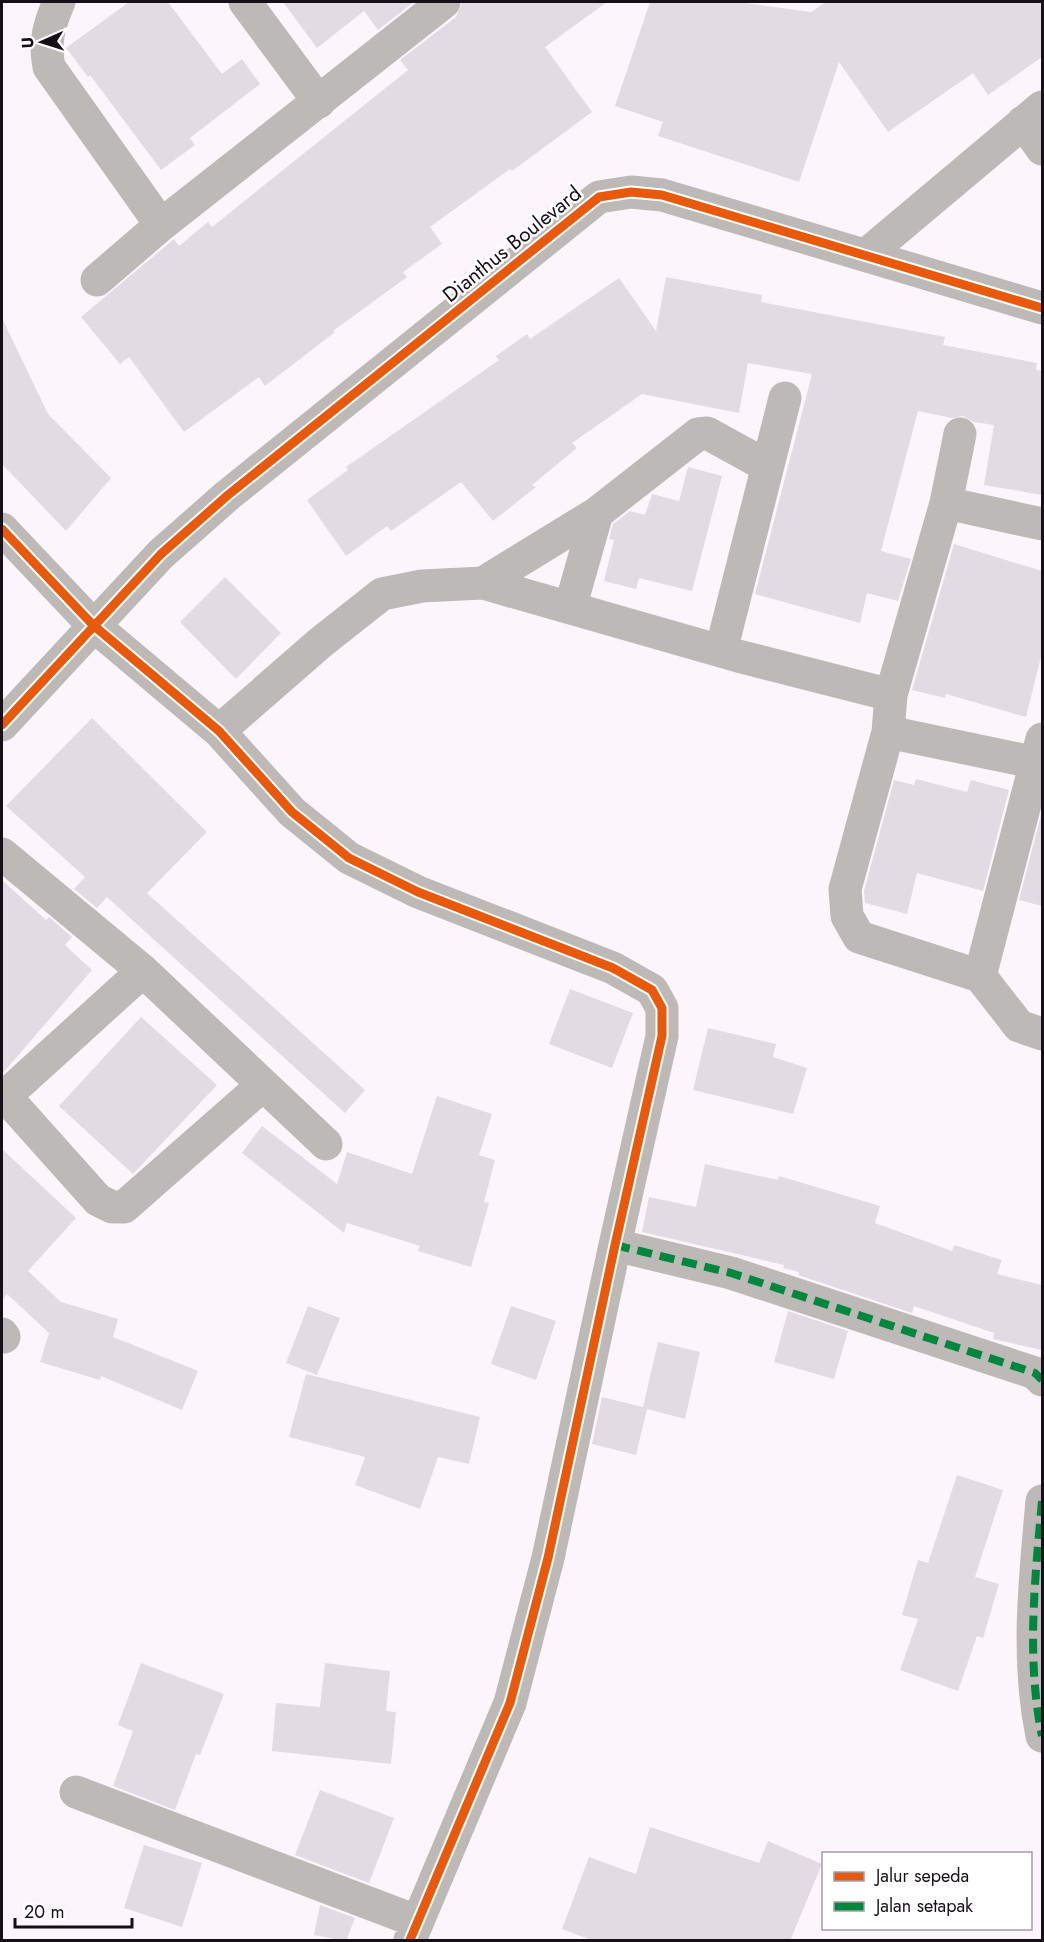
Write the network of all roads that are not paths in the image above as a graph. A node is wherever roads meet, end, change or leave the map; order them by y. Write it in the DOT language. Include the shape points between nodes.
graph roads {
  1 [pos="59,2"];
  2 [pos="245,2"];
  3 [pos="444,2"];
  4 [pos="319,102"];
  5 [pos="1033,115"];
  6 [pos="1042,149"];
  7 [pos="161,225"];
  8 [pos="866,255"];
  9 [pos="97,280"];
  10 [pos="1042,308"];
  11 [pos="785,398"];
  12 [pos="960,434"];
  13 [pos="766,466"];
  14 [pos="946,503"];
  15 [pos="597,513"];
  16 [pos="1042,524"];
  17 [pos="2,529"];
  18 [pos="483,583"];
  19 [pos="570,608"];
  20 [pos="93,625"];
  21 [pos="721,651"];
  22 [pos="891,695"];
  23 [pos="2,725"];
  24 [pos="219,730"];
  25 [pos="888,732"];
  26 [pos="1040,755"];
  27 [pos="5,863"];
  28 [pos="143,970"];
  29 [pos="980,976"];
  30 [pos="1042,1034"];
  31 [pos="263,1085"];
  32 [pos="3,1097"];
  33 [pos="326,1144"];
  34 [pos="615,1245"];
  35 [pos="1042,1380"];
  36 [pos="1042,1509"];
  37 [pos="1042,1736"];
  38 [pos="76,1792"];
  39 [pos="413,1931"];
  1 -- 7 [label="street" via="48,27 45,47 49,67"];
  2 -- 4 [label="street"];
  3 -- 4 [label="street"];
  4 -- 7 [label="street"];
  5 -- 6 [label="street"];
  5 -- 8 [label="street"];
  7 -- 9 [label="street"];
  8 -- 10 [label="street, Dianthus Boulevard"];
  8 -- 20 [label="street, Dianthus Boulevard" via="662,195 631,192 599,197 228,495 169,547"];
  11 -- 13 [label="street"];
  12 -- 14 [label="street"];
  13 -- 15 [label="street" via="707,433 698,434"];
  13 -- 21 [label="street"];
  14 -- 16 [label="street"];
  14 -- 22 [label="street"];
  15 -- 18 [label="street"];
  15 -- 19 [label="street"];
  17 -- 20 [label="street"];
  18 -- 19 [label="street"];
  18 -- 24 [label="street" via="422,586 382,594"];
  19 -- 21 [label="street"];
  20 -- 23 [label="street, Dianthus Boulevard"];
  20 -- 24 [label="street"];
  21 -- 22 [label="street"];
  22 -- 25 [label="street"];
  24 -- 34 [label="street" via="292,812 349,858 418,892 613,968 652,990 662,1008 662,1036"];
  25 -- 26 [label="street"];
  25 -- 29 [label="street" via="845,889 848,916 859,937"];
  26 -- 29 [label="street"];
  27 -- 28 [label="street"];
  28 -- 31 [label="street"];
  28 -- 32 [label="street"];
  29 -- 30 [label="street" via="1019,1026"];
  31 -- 32 [label="street" via="124,1207 112,1207 98,1200"];
  31 -- 33 [label="street"];
  34 -- 35 [label="street" via="731,1273 1035,1373"];
  34 -- 39 [label="street" via="549,1558 510,1703"];
  36 -- 37 [label="street" via="1032,1630 1036,1705"];
  38 -- 39 [label="street"];
}
